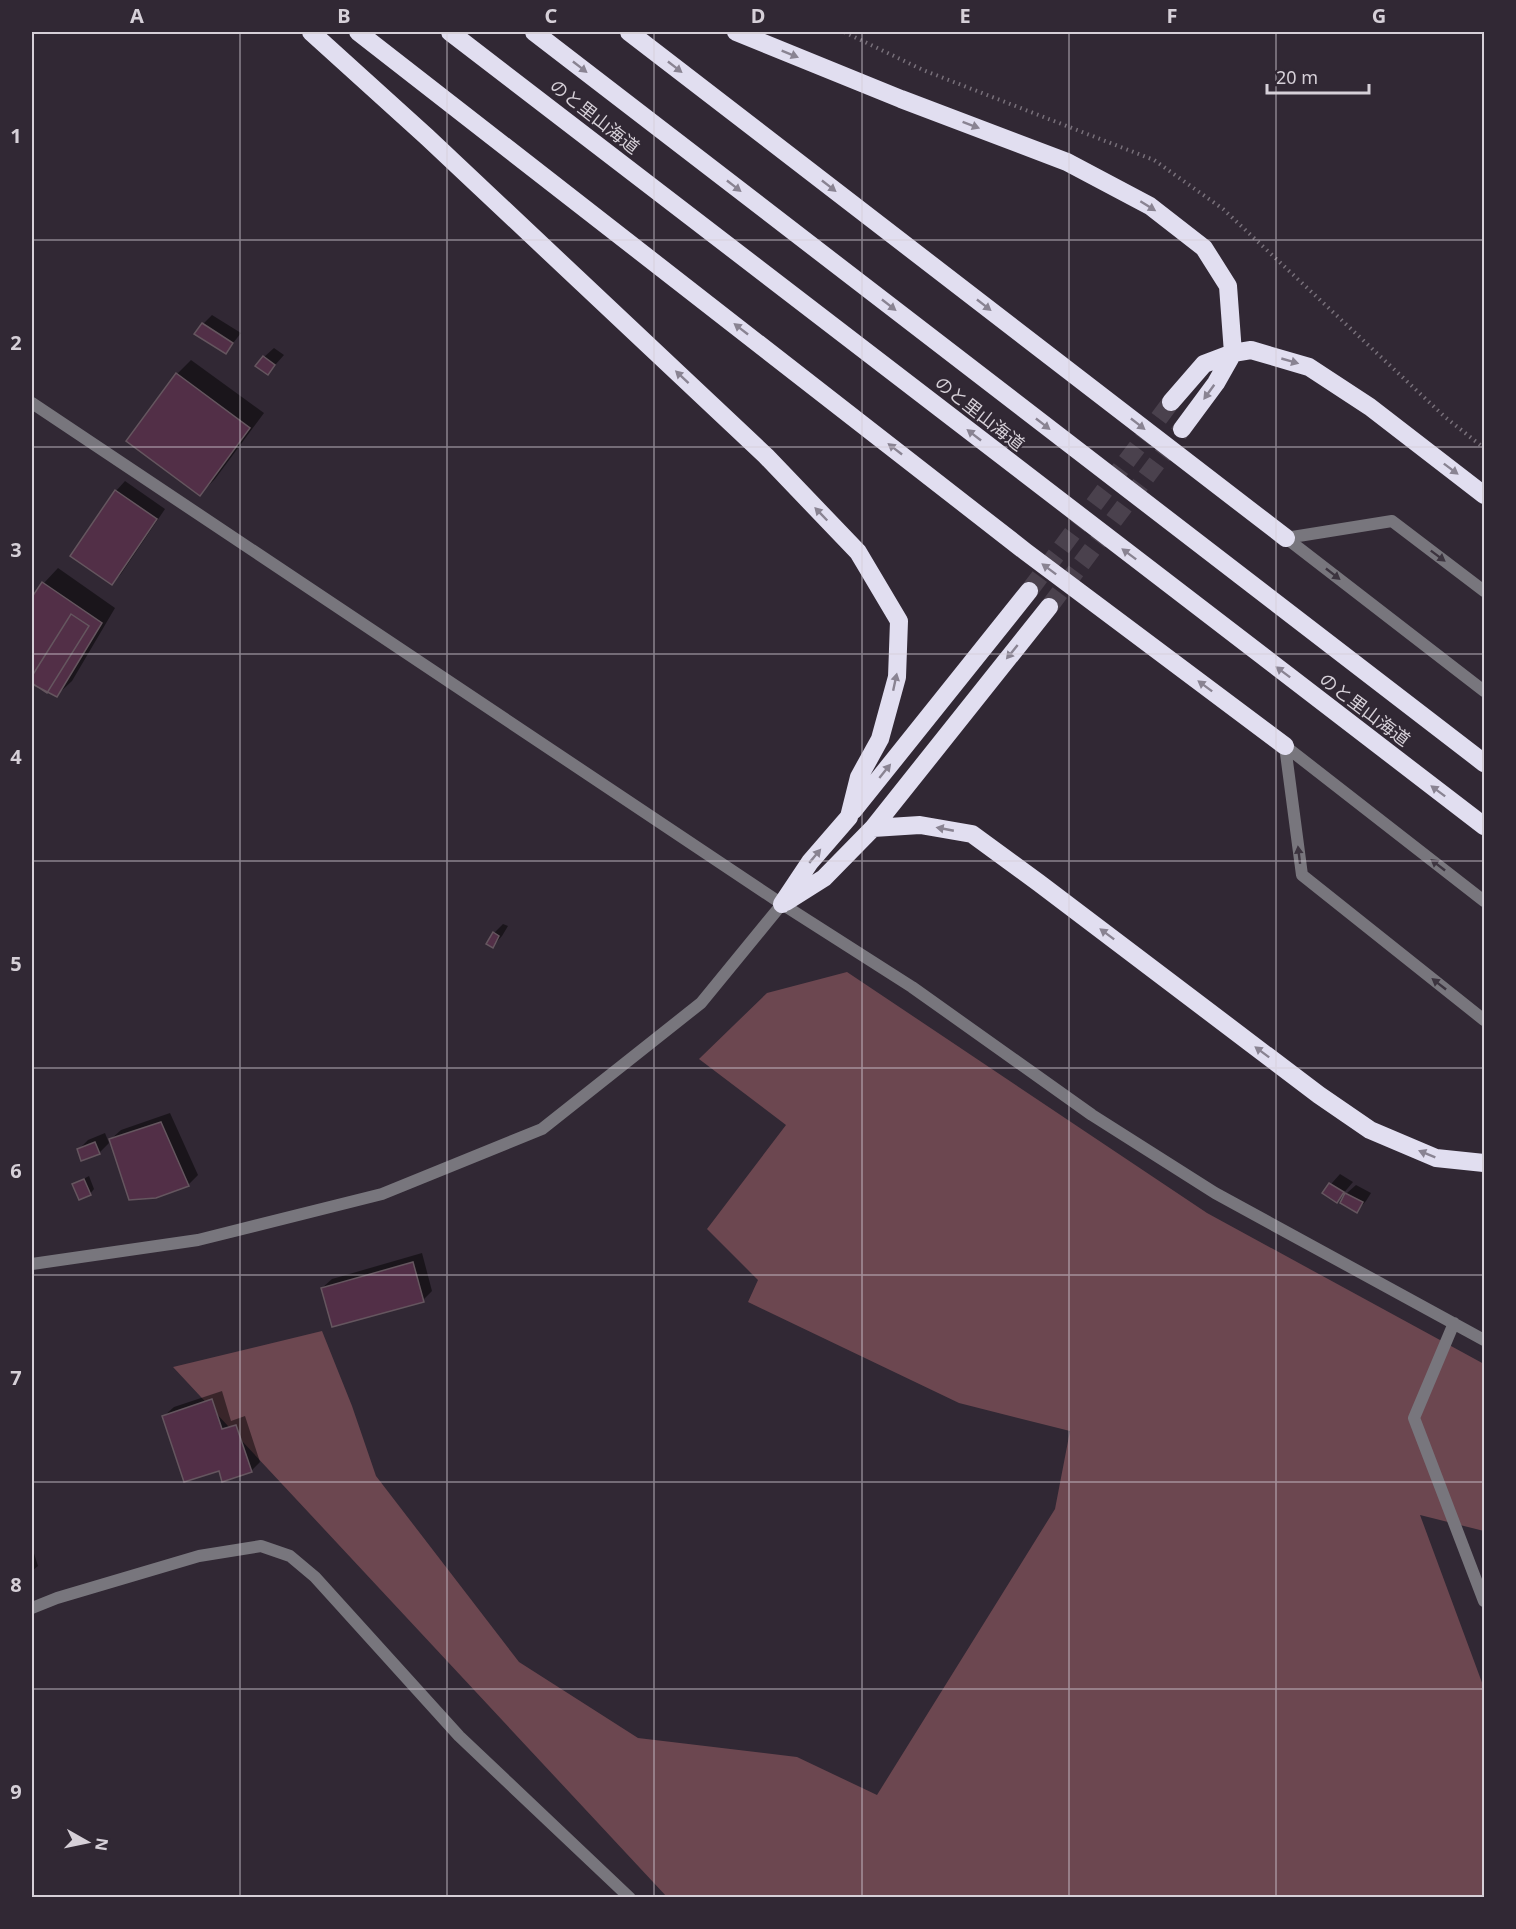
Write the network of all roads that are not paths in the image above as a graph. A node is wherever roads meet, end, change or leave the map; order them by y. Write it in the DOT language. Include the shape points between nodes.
graph roads {
  1 [pos="311,32"];
  2 [pos="358,32"];
  3 [pos="450,32"];
  4 [pos="534,32"];
  5 [pos="628,32"];
  6 [pos="736,32"];
  7 [pos="1233,353"];
  8 [pos="1171,402"];
  9 [pos="32,403"];
  10 [pos="1182,429"];
  11 [pos="1485,495"];
  12 [pos="1286,538"];
  13 [pos="1029,591"];
  14 [pos="1485,591"];
  15 [pos="1049,607"];
  16 [pos="1485,691"];
  17 [pos="1285,746"];
  18 [pos="1485,763"];
  19 [pos="849,817"];
  20 [pos="1485,826"];
  21 [pos="873,828"];
  22 [pos="1485,901"];
  23 [pos="782,904"];
  24 [pos="1485,1020"];
  25 [pos="1485,1163"];
  26 [pos="32,1264"];
  27 [pos="1454,1323"];
  28 [pos="1485,1340"];
  29 [pos="1485,1601"];
  30 [pos="32,1608"];
  31 [pos="630,1898"];
  19 -- 1 [label="highway, one-way" via="859,777 880,740 897,677 898,621 858,552 766,456"];
  17 -- 2 [label="highway, one-way" via="1026,552"];
  20 -- 3 [label="highway, のと里山海道, one-way"];
  4 -- 18 [label="highway, のと里山海道, one-way"];
  5 -- 12 [label="highway, one-way"];
  6 -- 7 [label="highway, one-way" via="1067,162 1149,206 1204,248 1228,286"];
  7 -- 8 [label="highway" via="1204,364"];
  7 -- 10 [label="highway, one-way"];
  7 -- 11 [label="highway, one-way" via="1251,350 1309,367 1370,407"];
  9 -- 23 [label="street"];
  12 -- 14 [label="street, one-way" via="1392,521"];
  12 -- 16 [label="street, one-way"];
  19 -- 13 [label="highway, one-way"];
  15 -- 21 [label="highway, one-way"];
  22 -- 17 [label="street, one-way"];
  24 -- 17 [label="street, one-way" via="1302,875"];
  23 -- 19 [label="highway, one-way" via="810,862"];
  21 -- 23 [label="highway" via="824,878"];
  25 -- 21 [label="highway, one-way" via="1436,1158 1370,1130 972,834 920,825"];
  23 -- 26 [label="street" via="701,1003 542,1129 382,1194 198,1240"];
  23 -- 27 [label="street" via="912,987 1092,1115 1215,1193"];
  27 -- 28 [label="street"];
  27 -- 29 [label="street" via="1414,1418"];
  30 -- 31 [label="street" via="199,1556 261,1546 290,1556 315,1577 459,1736"];
}
